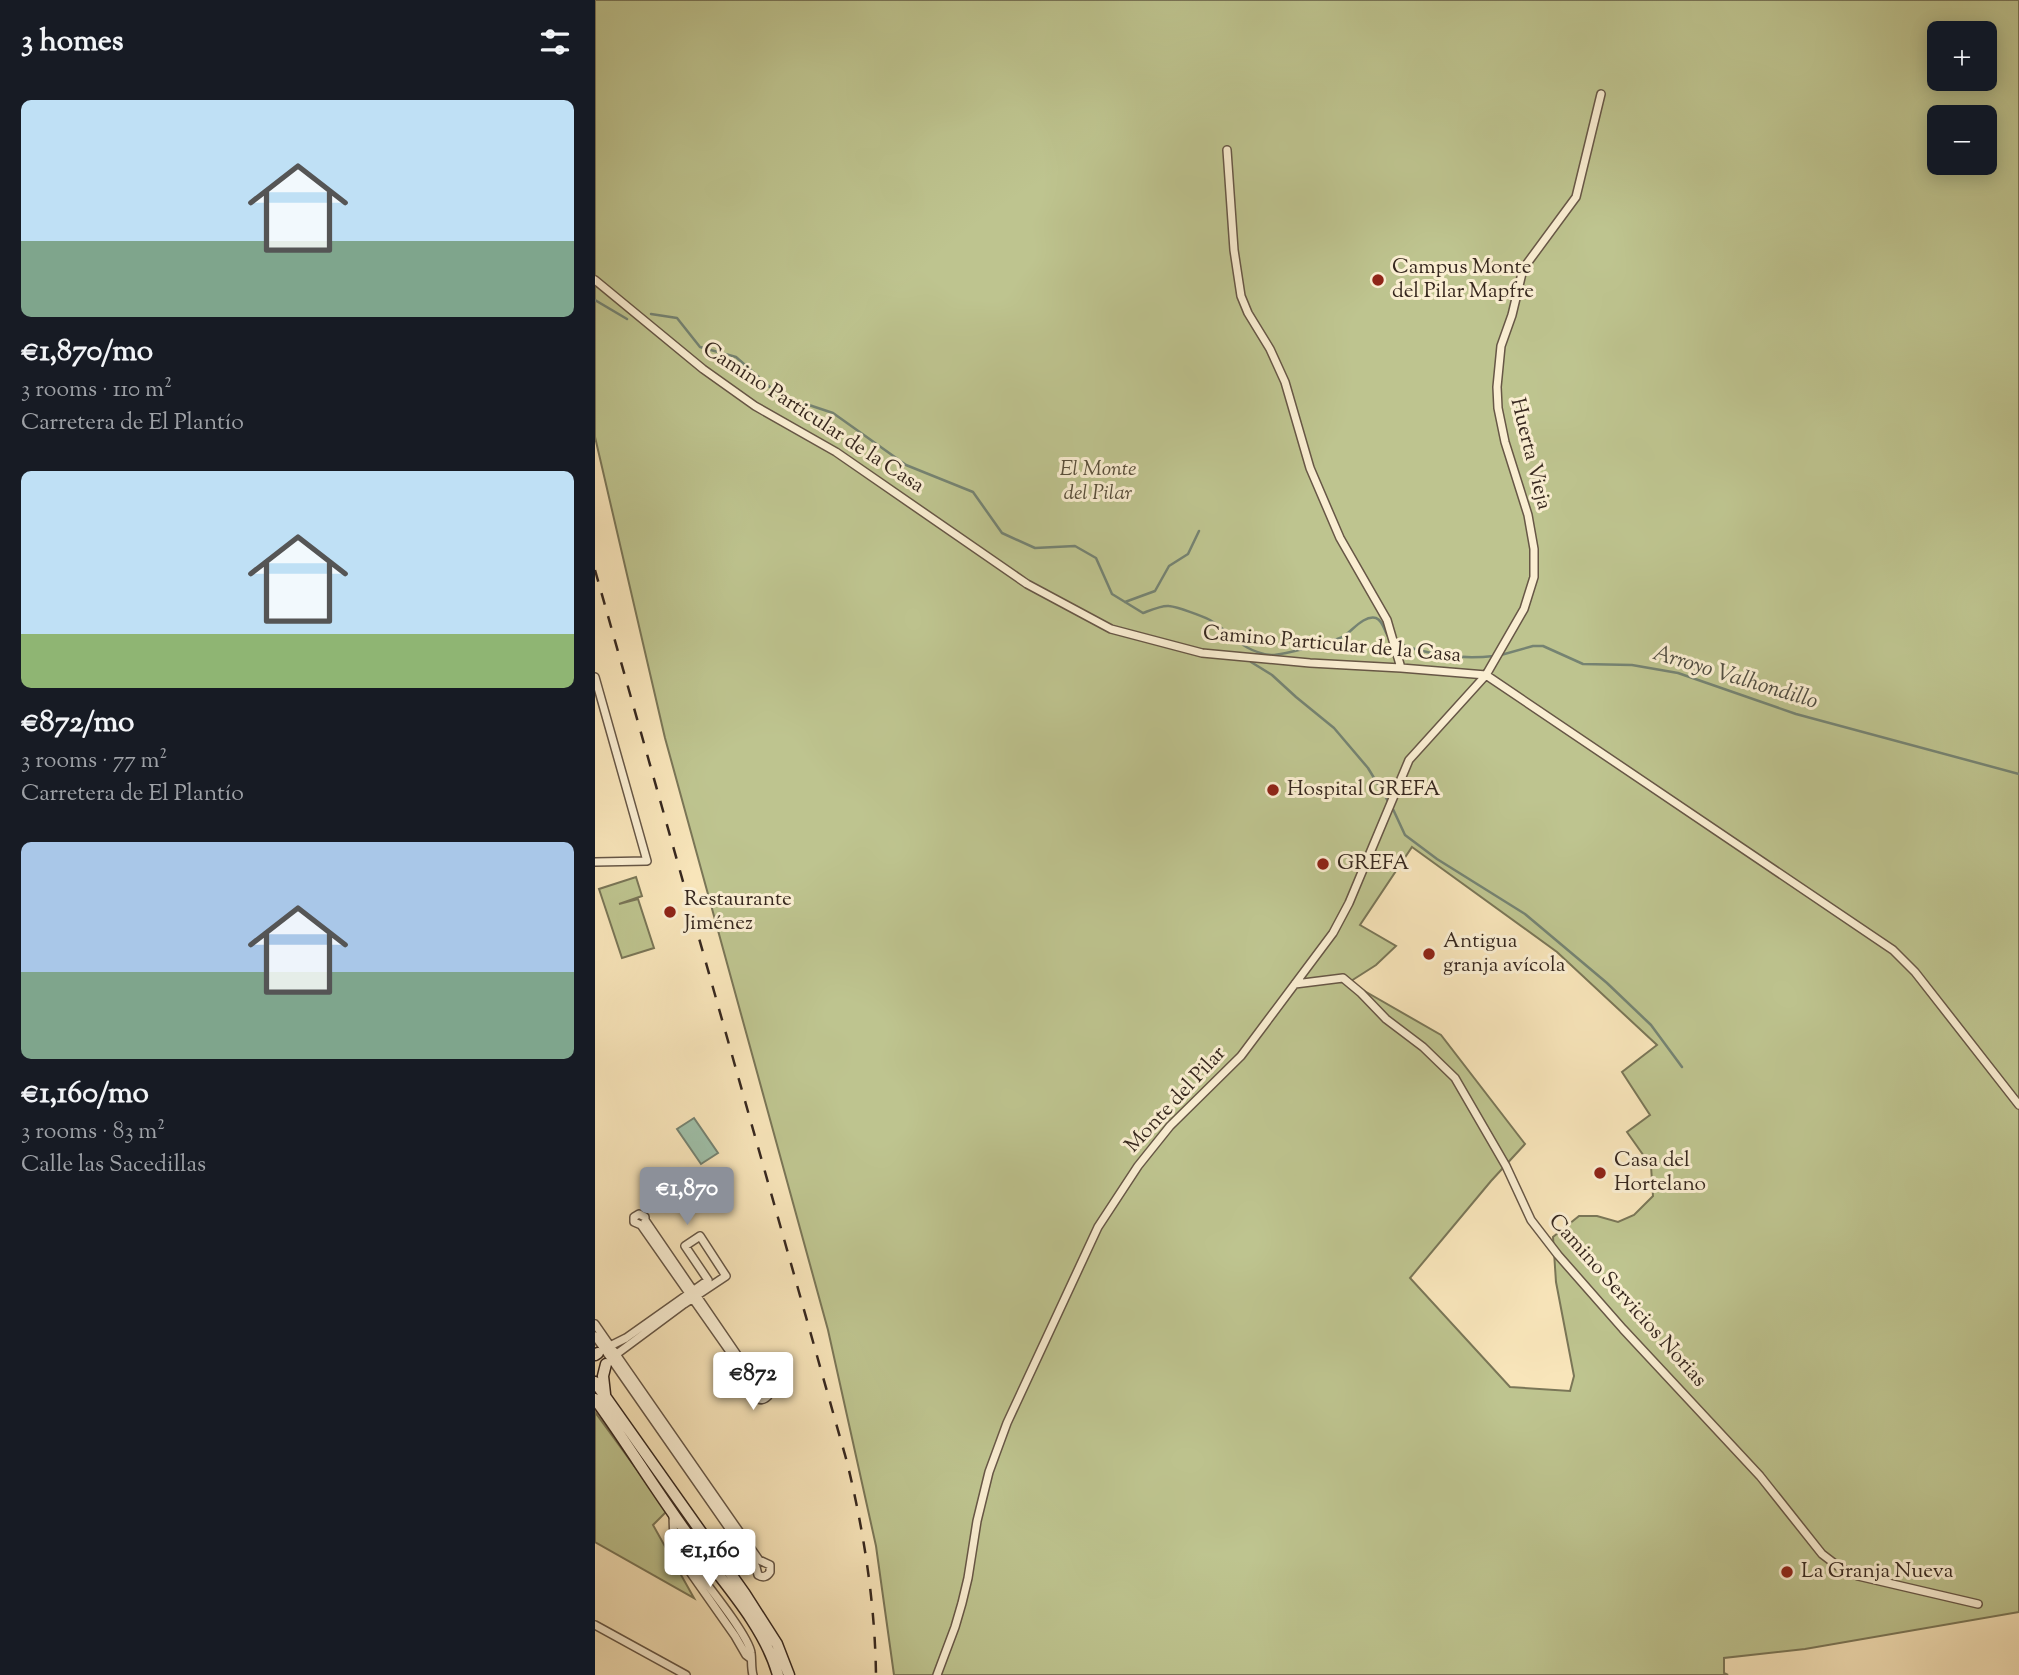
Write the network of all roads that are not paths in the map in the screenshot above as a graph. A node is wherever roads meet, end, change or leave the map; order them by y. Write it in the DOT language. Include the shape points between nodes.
graph roads {
  1 [pos="1601,94"];
  2 [pos="1227,150"];
  3 [pos="595,280"];
  4 [pos="1512,632"];
  5 [pos="1401,668"];
  6 [pos="1486,675"];
  7 [pos="595,677"];
  8 [pos="599,701"];
  9 [pos="595,862"];
  10 [pos="1295,984"];
  11 [pos="2019,1105"];
  12 [pos="693,1295"];
  13 [pos="595,1324"];
  14 [pos="595,1336"];
  15 [pos="601,1351"];
  16 [pos="611,1359"];
  17 [pos="595,1370"];
  18 [pos="595,1382"];
  19 [pos="601,1398"];
  20 [pos="665,1480"];
  21 [pos="673,1513"];
  22 [pos="689,1536"];
  23 [pos="679,1548"];
  24 [pos="703,1554"];
  25 [pos="745,1594"];
  26 [pos="1978,1604"];
  27 [pos="595,1625"];
  28 [pos="750,1673"];
  29 [pos="686,1675"];
  30 [pos="778,1675"];
  31 [pos="789,1675"];
  32 [pos="937,1675"];
  1 -- 4 [label="street, Huerta Vieja" via="1576,197 1523,269 1501,346 1498,408 1534,549 1534,577"];
  2 -- 5 [label="street" via="1241,296 1285,382 1310,468 1336,529 1387,620"];
  3 -- 5 [label="street, Camino Particular de la Casa" via="755,406 836,452 1027,583 1111,629 1202,653"];
  4 -- 6 [label="street, Monte del Pilar"];
  5 -- 6 [label="street, Camino Particular de la Casa"];
  6 -- 10 [label="street, Monte del Pilar" via="1409,760 1349,902 1333,933"];
  6 -- 11 [label="street, Camino Particular de la Casa" via="1893,950"];
  7 -- 8 [label="street"];
  8 -- 9 [label="street" via="647,861"];
  10 -- 26 [label="street, Camino Servicios Norias" via="1343,978 1455,1078 1531,1220 1623,1329 1760,1476 1822,1554 1858,1576"];
  10 -- 32 [label="street, Monte del Pilar" via="1241,1056 1170,1126 1098,1227 989,1472 962,1602"];
  12 -- 12 [label="street" via="726,1276 700,1236 685,1246 708,1280"];
  12 -- 12 [label="street" via="645,1217 635,1215 634,1222 641,1225"];
  12 -- 12 [label="street" via="754,1386 755,1397 766,1397 768,1389 757,1384"];
  12 -- 15 [label="street"];
  12 -- 16 [label="street"];
  13 -- 15 [label="street"];
  14 -- 15 [label="street"];
  15 -- 16 [label="street"];
  16 -- 16 [label="street" via="758,1575 767,1576 770,1565 759,1560"];
  16 -- 17 [label="street"];
  16 -- 19 [label="street" via="603,1376"];
  18 -- 19 [label="street"];
  19 -- 20 [label="street"];
  19 -- 21 [label="street"];
  20 -- 22 [label="street" via="664,1492 690,1530"];
  20 -- 25 [label="street"];
  21 -- 22 [label="street"];
  21 -- 23 [label="street"];
  22 -- 23 [label="street" via="689,1542"];
  22 -- 24 [label="street"];
  22 -- 25 [label="street" via="694,1536 734,1587"];
  23 -- 24 [label="street"];
  23 -- 28 [label="street" via="741,1632 751,1653"];
  24 -- 30 [label="street" via="751,1621"];
  25 -- 31 [label="street" via="777,1644"];
  27 -- 29 [label="street"];
}
